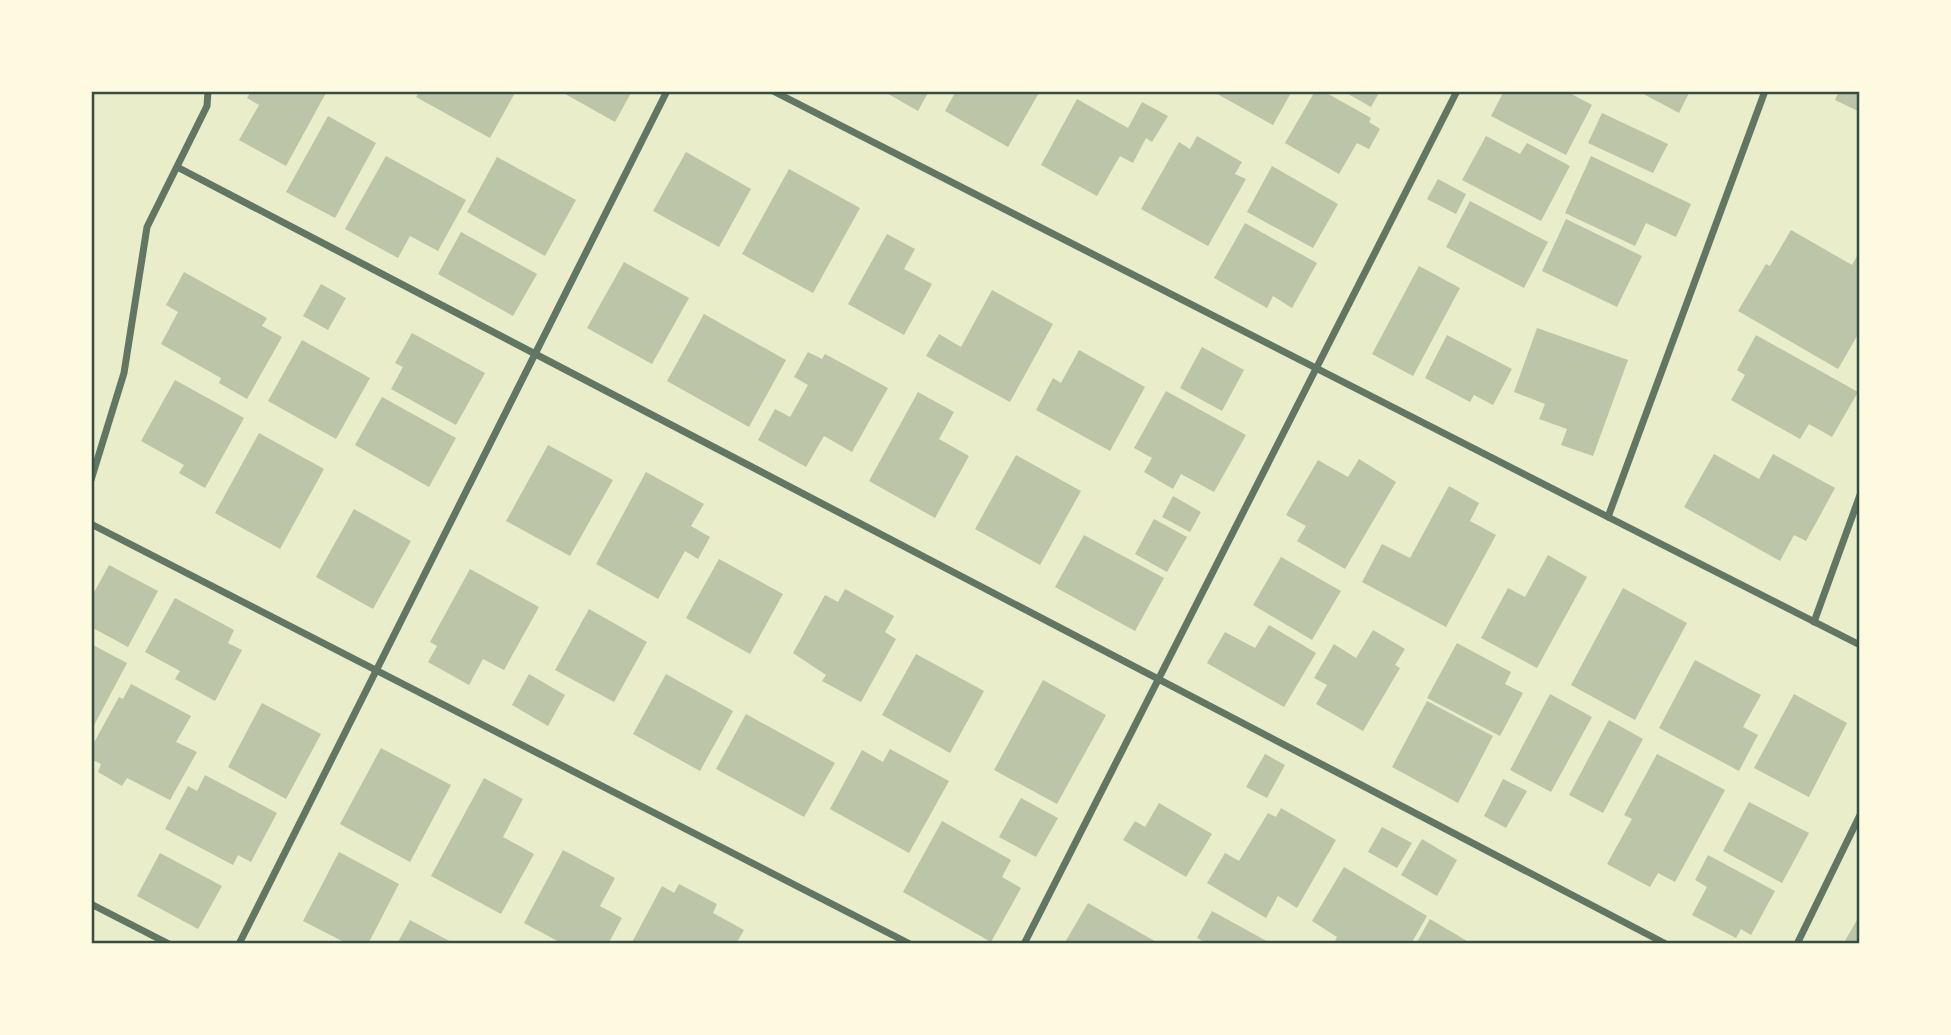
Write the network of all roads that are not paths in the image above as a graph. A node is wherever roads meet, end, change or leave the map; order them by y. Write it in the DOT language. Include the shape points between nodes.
graph roads {
  1 [pos="208,91"];
  2 [pos="667,91"];
  3 [pos="773,91"];
  4 [pos="1457,91"];
  5 [pos="1765,91"];
  6 [pos="178,168"];
  7 [pos="535,354"];
  8 [pos="1317,368"];
  9 [pos="91,480"];
  10 [pos="1860,495"];
  11 [pos="1608,517"];
  12 [pos="91,524"];
  13 [pos="1814,622"];
  14 [pos="1860,645"];
  15 [pos="376,671"];
  16 [pos="1158,679"];
  17 [pos="1860,815"];
  18 [pos="91,904"];
  19 [pos="169,944"];
  20 [pos="239,944"];
  21 [pos="910,944"];
  22 [pos="1024,944"];
  23 [pos="1667,944"];
  24 [pos="1797,944"];
  1 -- 6 [label="street" via="207,106"];
  2 -- 7 [label="street"];
  3 -- 8 [label="street"];
  4 -- 8 [label="street"];
  5 -- 11 [label="street"];
  6 -- 7 [label="street"];
  6 -- 9 [label="street" via="147,227 124,373"];
  7 -- 15 [label="street"];
  7 -- 16 [label="street"];
  8 -- 11 [label="street"];
  8 -- 16 [label="street"];
  10 -- 13 [label="street"];
  11 -- 13 [label="street"];
  12 -- 15 [label="street"];
  13 -- 14 [label="street"];
  15 -- 20 [label="street"];
  15 -- 21 [label="street"];
  16 -- 22 [label="street"];
  16 -- 23 [label="street"];
  17 -- 24 [label="street"];
  18 -- 19 [label="street"];
}
